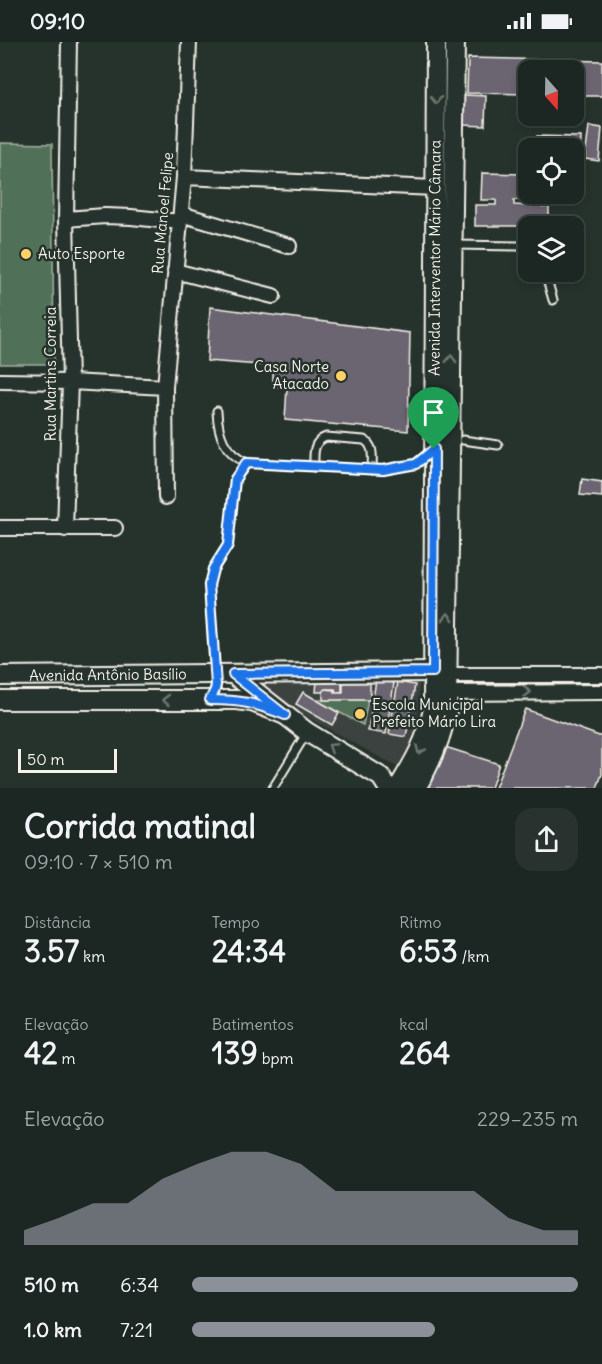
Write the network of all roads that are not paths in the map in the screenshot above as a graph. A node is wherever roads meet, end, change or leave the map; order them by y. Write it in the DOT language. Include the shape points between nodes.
graph roads {
  1 [pos="69,42"];
  2 [pos="189,42"];
  3 [pos="436,42"];
  4 [pos="454,42"];
  5 [pos="184,177"];
  6 [pos="435,188"];
  7 [pos="181,218"];
  8 [pos="66,219"];
  9 [pos="452,245"];
  10 [pos="289,246"];
  11 [pos="518,246"];
  12 [pos="175,271"];
  13 [pos="548,282"];
  14 [pos="273,296"];
  15 [pos="553,300"];
  16 [pos="0,381"];
  17 [pos="70,382"];
  18 [pos="165,387"];
  19 [pos="216,411"];
  20 [pos="446,440"];
  21 [pos="498,445"];
  22 [pos="246,463"];
  23 [pos="314,467"];
  24 [pos="372,470"];
  25 [pos="166,497"];
  26 [pos="0,528"];
  27 [pos="115,528"];
  28 [pos="65,529"];
  29 [pos="233,674"];
  30 [pos="214,675"];
  31 [pos="602,675"];
  32 [pos="0,676"];
  33 [pos="443,680"];
  34 [pos="602,692"];
  35 [pos="0,700"];
  36 [pos="210,700"];
  37 [pos="285,715"];
  38 [pos="307,732"];
  39 [pos="401,784"];
  40 [pos="273,788"];
  1 -- 8 [label="street, Rua Martins Correia"];
  2 -- 5 [label="street, Rua Manoel Felipe"];
  3 -- 6 [label="main road, Avenida Interventor Mário Câmara, one-way"];
  4 -- 9 [label="main road, Avenida Interventor Mário Câmara"];
  5 -- 6 [label="street"];
  5 -- 7 [label="street, Rua Manoel Felipe"];
  6 -- 20 [label="main road, Avenida Interventor Mário Câmara"];
  7 -- 8 [label="street"];
  7 -- 10 [label="street"];
  7 -- 12 [label="street, Rua Manoel Felipe"];
  8 -- 17 [label="street, Rua Martins Correia"];
  9 -- 11 [label="lane"];
  20 -- 9 [label="main road, Avenida Interventor Mário Câmara, one-way"];
  12 -- 14 [label="street"];
  12 -- 18 [label="street, Rua Manoel Felipe"];
  13 -- 15 [label="lane"];
  16 -- 17 [label="street"];
  17 -- 18 [label="street"];
  17 -- 28 [label="street, Rua Martins Correia"];
  18 -- 25 [label="street, Rua Manoel Felipe"];
  19 -- 22 [label="lane" via="227,449"];
  20 -- 21 [label="lane"];
  20 -- 24 [label="lane" via="416,464"];
  20 -- 33 [label="main road, Avenida Interventor Mário Câmara"];
  22 -- 23 [label="lane"];
  22 -- 30 [label="lane" via="235,479 228,545 213,569 209,585"];
  23 -- 24 [label="lane"];
  23 -- 24 [label="lane" via="315,447 326,437 368,442 373,451"];
  26 -- 28 [label="street"];
  27 -- 28 [label="street"];
  29 -- 30 [label="main road, Avenida Antônio Basílio"];
  29 -- 33 [label="main road, Avenida Antônio Basílio"];
  29 -- 37 [label="main road"];
  30 -- 32 [label="main road, Avenida Antônio Basílio"];
  30 -- 36 [label="lane" via="215,690"];
  31 -- 33 [label="street, Avenida Antônio Basílio"];
  33 -- 34 [label="street, Avenida Antônio Basílio, one-way"];
  33 -- 39 [label="main road, Avenida Interventor Mário Câmara, one-way" via="416,760"];
  33 -- 39 [label="main road, Avenida Interventor Mário Câmara" via="447,710 432,761"];
  36 -- 35 [label="main road, Avenida Antônio Basílio, one-way"];
  36 -- 37 [label="main road, Avenida Antônio Basílio" via="252,702"];
  37 -- 38 [label="main road"];
  39 -- 38 [label="main road, one-way"];
  38 -- 40 [label="lane"];
}
